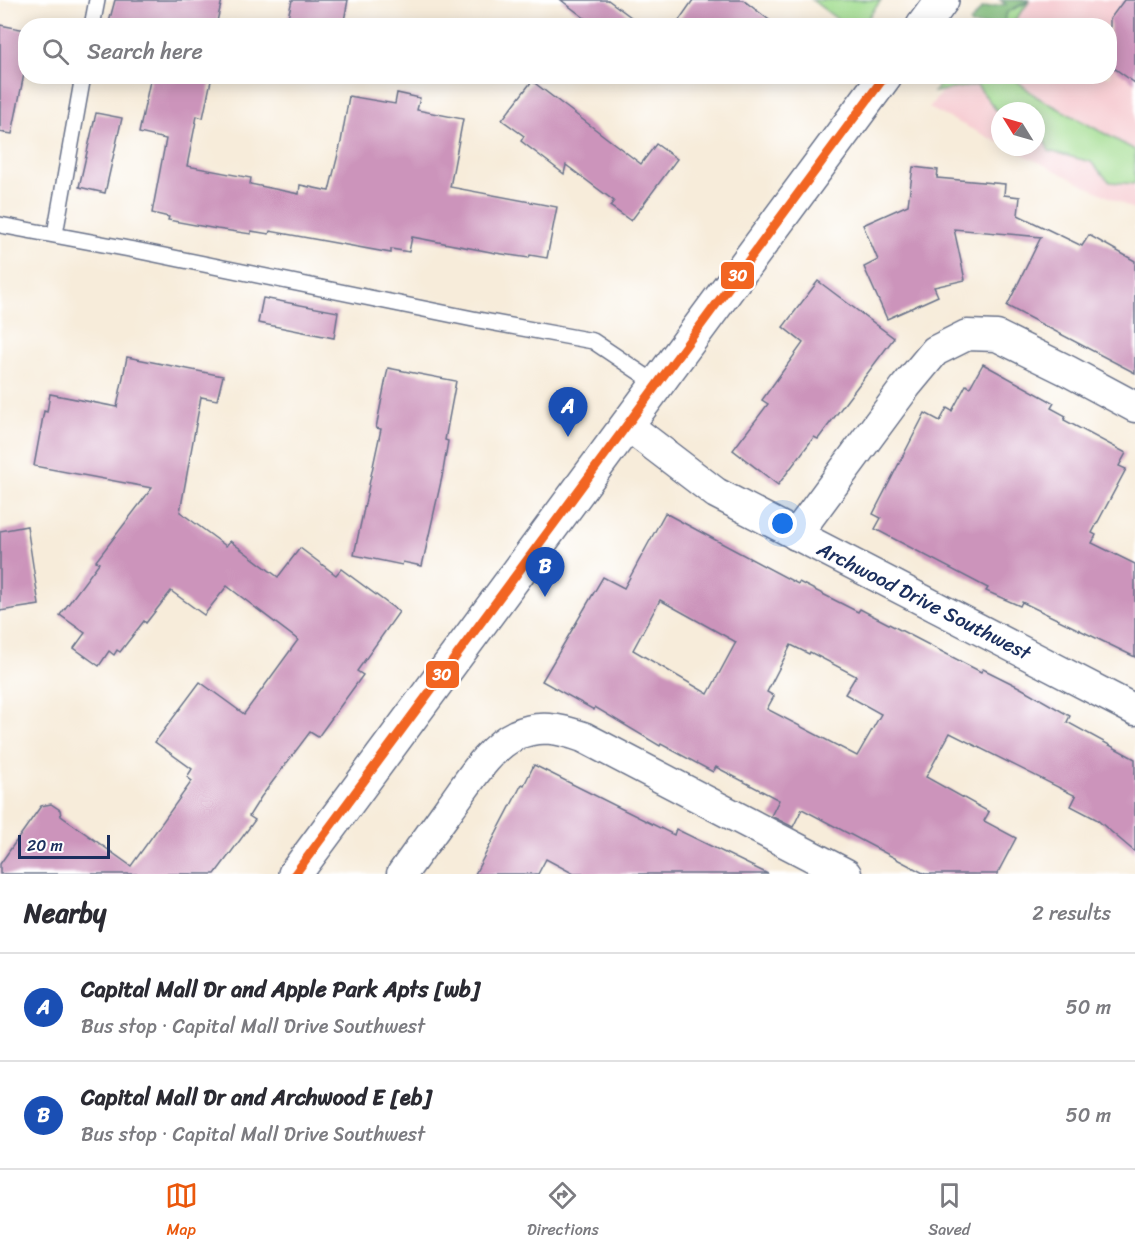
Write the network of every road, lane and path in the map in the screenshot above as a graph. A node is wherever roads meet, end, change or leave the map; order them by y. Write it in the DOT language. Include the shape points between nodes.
graph roads {
  1 [pos="97,0"];
  2 [pos="941,0"];
  3 [pos="94,18"];
  4 [pos="929,18"];
  5 [pos="82,84"];
  6 [pos="879,84"];
  7 [pos="0,225"];
  8 [pos="55,234"];
  9 [pos="657,384"];
  10 [pos="1135,407"];
  11 [pos="627,425"];
  12 [pos="796,535"];
  13 [pos="1135,710"];
  14 [pos="295,874"];
  15 [pos="402,874"];
  16 [pos="846,874"];
  1 -- 3 [label="lane"];
  2 -- 4 [label="street"];
  5 -- 8 [label="lane"];
  6 -- 9 [label="street"];
  7 -- 8 [label="lane"];
  8 -- 9 [label="lane" via="593,341"];
  9 -- 11 [label="street"];
  10 -- 12 [label="street" via="996,336 967,335 935,351"];
  11 -- 12 [label="street, Archwood Drive Southwest" via="716,493"];
  11 -- 14 [label="street"];
  12 -- 13 [label="street, Archwood Drive Southwest"];
  15 -- 16 [label="street" via="500,744 515,735 552,728 583,737"];
}
